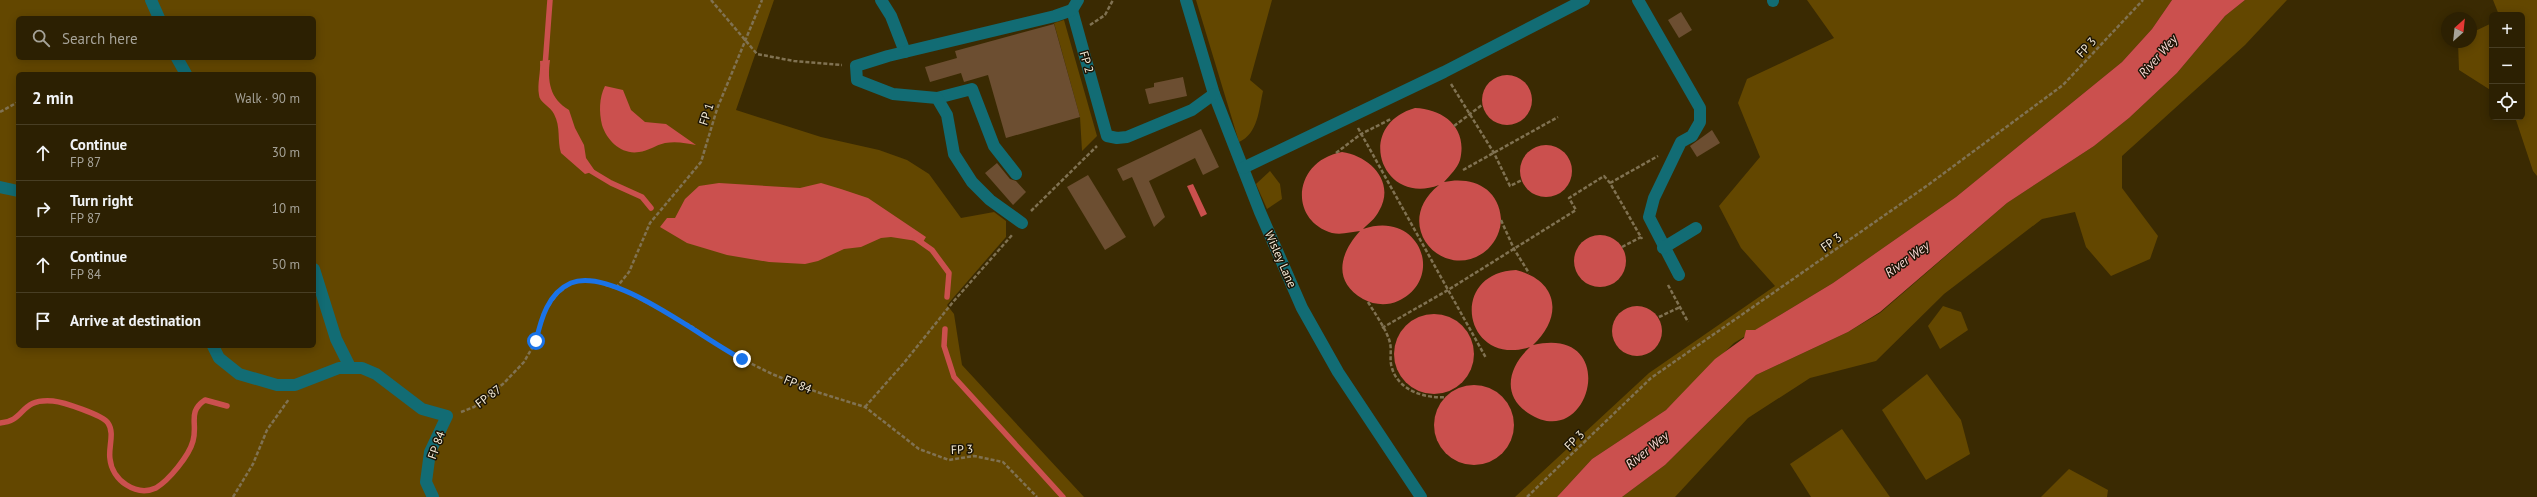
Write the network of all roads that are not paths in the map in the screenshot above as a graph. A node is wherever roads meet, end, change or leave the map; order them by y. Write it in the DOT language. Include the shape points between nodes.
graph roads {
  1 [pos="151,0"];
  2 [pos="881,0"];
  3 [pos="1186,0"];
  4 [pos="1584,0"];
  5 [pos="1638,0"];
  6 [pos="1075,5"];
  7 [pos="158,16"];
  8 [pos="905,52"];
  9 [pos="178,60"];
  10 [pos="185,72"];
  11 [pos="1214,94"];
  12 [pos="937,98"];
  13 [pos="1243,168"];
  14 [pos="1016,174"];
  15 [pos="0,187"];
  16 [pos="16,191"];
  17 [pos="1022,223"];
  18 [pos="1696,228"];
  19 [pos="1664,248"];
  20 [pos="316,275"];
  21 [pos="1679,275"];
  22 [pos="214,348"];
  23 [pos="350,367"];
  24 [pos="432,497"];
  25 [pos="1421,497"];
  1 -- 7 [label="street"];
  2 -- 8 [label="street" via="891,16"];
  3 -- 11 [label="street, Wisley Lane"];
  4 -- 13 [label="street" via="1444,72"];
  5 -- 19 [label="street" via="1700,108 1700,122 1692,136 1681,142 1654,198 1649,217"];
  6 -- 8 [label="street" via="1055,16"];
  6 -- 11 [label="street, FP 2" via="1080,37 1108,136 1117,138 1133,134 1192,110"];
  8 -- 12 [label="street" via="856,66 857,80 893,94"];
  9 -- 10 [label="street"];
  11 -- 13 [label="street, Wisley Lane"];
  12 -- 14 [label="street" via="972,89 994,146"];
  12 -- 17 [label="street" via="947,115 954,154 972,182 990,200"];
  13 -- 25 [label="street, Wisley Lane" via="1275,246 1319,340 1396,463"];
  15 -- 16 [label="street"];
  18 -- 19 [label="street"];
  19 -- 21 [label="street"];
  20 -- 23 [label="street" via="336,339"];
  22 -- 23 [label="street" via="219,358 239,374 277,385 295,384 339,368"];
  23 -- 24 [label="street, FP 84" via="362,368 376,374 422,409 447,416 430,452 426,482"];
}
